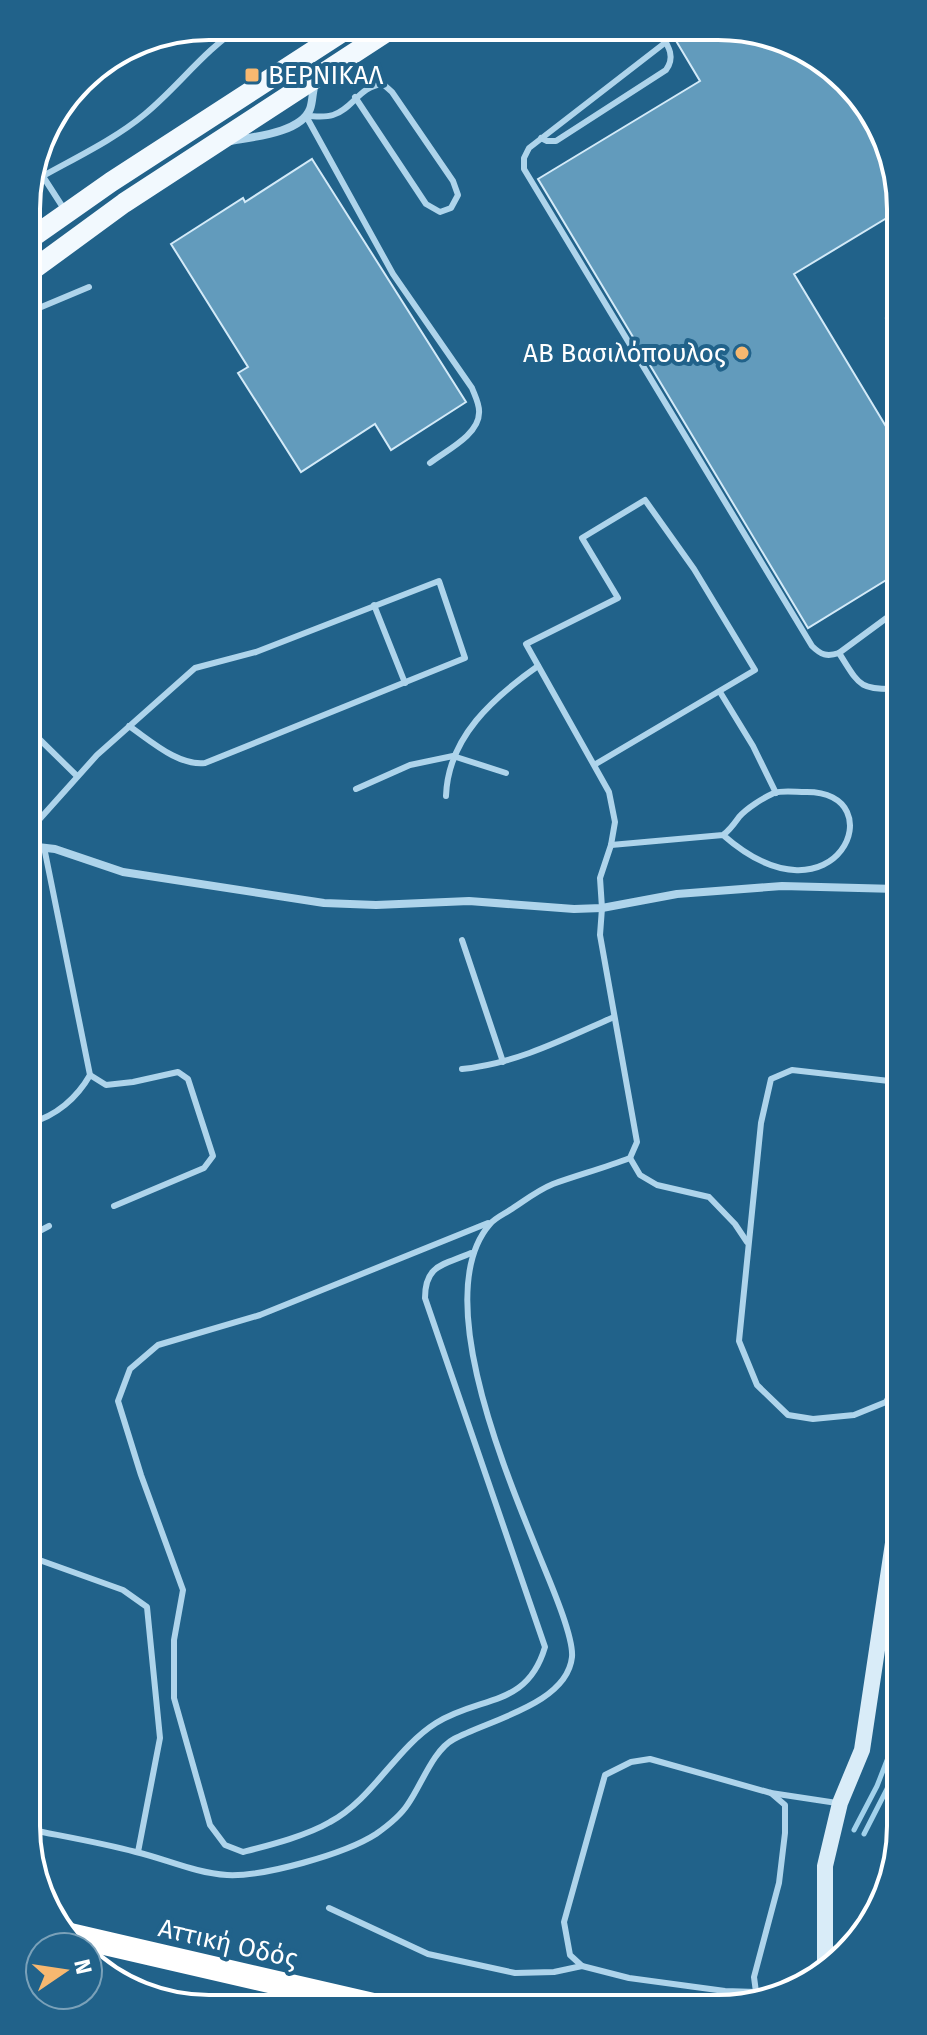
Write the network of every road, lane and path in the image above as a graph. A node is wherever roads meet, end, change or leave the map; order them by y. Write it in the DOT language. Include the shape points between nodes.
graph roads {
  1 [pos="222,40"];
  2 [pos="330,40"];
  3 [pos="374,40"];
  4 [pos="666,42"];
  5 [pos="319,76"];
  6 [pos="355,97"];
  7 [pos="306,116"];
  8 [pos="541,138"];
  9 [pos="216,143"];
  10 [pos="43,176"];
  11 [pos="66,212"];
  12 [pos="40,231"];
  13 [pos="40,264"];
  14 [pos="89,287"];
  15 [pos="40,308"];
  16 [pos="430,463"];
  17 [pos="374,605"];
  18 [pos="887,618"];
  19 [pos="839,653"];
  20 [pos="538,666"];
  21 [pos="405,683"];
  22 [pos="887,689"];
  23 [pos="720,692"];
  24 [pos="129,726"];
  25 [pos="40,740"];
  26 [pos="453,756"];
  27 [pos="594,765"];
  28 [pos="506,773"];
  29 [pos="77,776"];
  30 [pos="356,789"];
  31 [pos="776,793"];
  32 [pos="446,796"];
  33 [pos="40,818"];
  34 [pos="723,835"];
  35 [pos="611,845"];
  36 [pos="40,847"];
  37 [pos="44,847"];
  38 [pos="887,889"];
  39 [pos="602,908"];
  40 [pos="462,940"];
  41 [pos="614,1017"];
  42 [pos="503,1062"];
  43 [pos="462,1069"];
  44 [pos="90,1075"];
  45 [pos="887,1081"];
  46 [pos="40,1119"];
  47 [pos="630,1158"];
  48 [pos="114,1206"];
  49 [pos="491,1222"];
  50 [pos="49,1226"];
  51 [pos="40,1231"];
  52 [pos="748,1244"];
  53 [pos="471,1253"];
  54 [pos="887,1400"];
  55 [pos="40,1560"];
  56 [pos="887,1583"];
  57 [pos="771,1793"];
  58 [pos="840,1803"];
  59 [pos="40,1832"];
  60 [pos="138,1852"];
  61 [pos="329,1908"];
  62 [pos="104,1943"];
  63 [pos="825,1956"];
  64 [pos="582,1966"];
  65 [pos="756,1990"];
  66 [pos="749,1992"];
  67 [pos="330,1995"];
  1 -- 10 [label="lane" via="141,118"];
  2 -- 11 [label="main road"];
  3 -- 5 [label="main road"];
  4 -- 8 [label="lane"];
  4 -- 8 [label="lane" via="672,62 666,70 556,141"];
  5 -- 7 [label="street"];
  5 -- 9 [label="main road"];
  6 -- 6 [label="lane" via="373,85 383,84 392,92 456,185 458,195 451,208 440,212 426,204"];
  6 -- 7 [label="lane" via="335,115"];
  7 -- 9 [label="street" via="269,134"];
  7 -- 16 [label="lane" via="393,274 478,404 480,415 470,433"];
  8 -- 19 [label="lane" via="529,148 524,169 812,646 821,654"];
  9 -- 13 [label="main road"];
  10 -- 11 [label="lane"];
  11 -- 12 [label="main road"];
  14 -- 15 [label="lane"];
  17 -- 21 [label="lane"];
  17 -- 21 [label="lane" via="439,581 465,658"];
  17 -- 24 [label="lane" via="256,652 195,668"];
  18 -- 19 [label="lane"];
  19 -- 22 [label="lane" via="864,687"];
  20 -- 23 [label="lane" via="526,644 618,598 582,538 645,500 755,670"];
  20 -- 26 [label="lane" via="485,707"];
  20 -- 27 [label="lane"];
  21 -- 24 [label="lane" via="205,763 176,757"];
  23 -- 27 [label="lane"];
  23 -- 31 [label="lane"];
  24 -- 29 [label="lane"];
  25 -- 29 [label="lane"];
  26 -- 28 [label="lane"];
  26 -- 30 [label="lane" via="410,765"];
  26 -- 32 [label="lane"];
  27 -- 35 [label="lane" via="613,804"];
  29 -- 33 [label="lane"];
  31 -- 34 [label="lane" via="741,815"];
  31 -- 34 [label="lane" via="823,793 849,816 850,836 826,866 777,867 741,851"];
  34 -- 35 [label="lane"];
  35 -- 39 [label="lane" via="600,878"];
  36 -- 37 [label="street"];
  37 -- 39 [label="street" via="123,872 324,903 469,901"];
  37 -- 44 [label="lane"];
  38 -- 39 [label="street" via="782,886 677,894"];
  39 -- 41 [label="lane" via="600,935"];
  40 -- 42 [label="lane"];
  41 -- 42 [label="lane"];
  41 -- 47 [label="lane" via="637,1142"];
  42 -- 43 [label="lane"];
  44 -- 46 [label="lane" via="78,1096"];
  44 -- 48 [label="lane" via="106,1085 178,1072 188,1079 213,1156 204,1168"];
  45 -- 52 [label="lane" via="792,1070 771,1079"];
  47 -- 49 [label="lane" via="550,1185"];
  47 -- 52 [label="lane" via="640,1175 657,1185 709,1197"];
  49 -- 53 [label="lane"];
  49 -- 53 [label="lane" via="260,1315 158,1345 130,1369 118,1401 183,1590 174,1640 174,1698 210,1825 225,1845 243,1852 328,1824 350,1809 437,1722 511,1693 532,1679 541,1659 545,1647 425,1298 425,1282 434,1269"];
  50 -- 51 [label="lane"];
  52 -- 54 [label="lane" via="739,1341 757,1385 788,1415 813,1419 854,1415"];
  53 -- 60 [label="lane" via="468,1301 474,1371 505,1470 564,1619 572,1656 564,1679 532,1706 451,1741 407,1806 350,1847 276,1869 228,1875"];
  55 -- 60 [label="lane" via="123,1590 147,1607 160,1738"];
  56 -- 58 [label="street" via="862,1750"];
  57 -- 58 [label="lane"];
  57 -- 64 [label="lane" via="650,1759 605,1775 564,1922 570,1955"];
  57 -- 65 [label="lane" via="785,1805 785,1833 779,1883 754,1977"];
  58 -- 63 [label="street" via="825,1866"];
  59 -- 60 [label="lane"];
  61 -- 64 [label="lane" via="428,1954 515,1973"];
  62 -- 67 [label="highway, Αττική Οδός"];
  64 -- 66 [label="lane" via="629,1978"];
}
